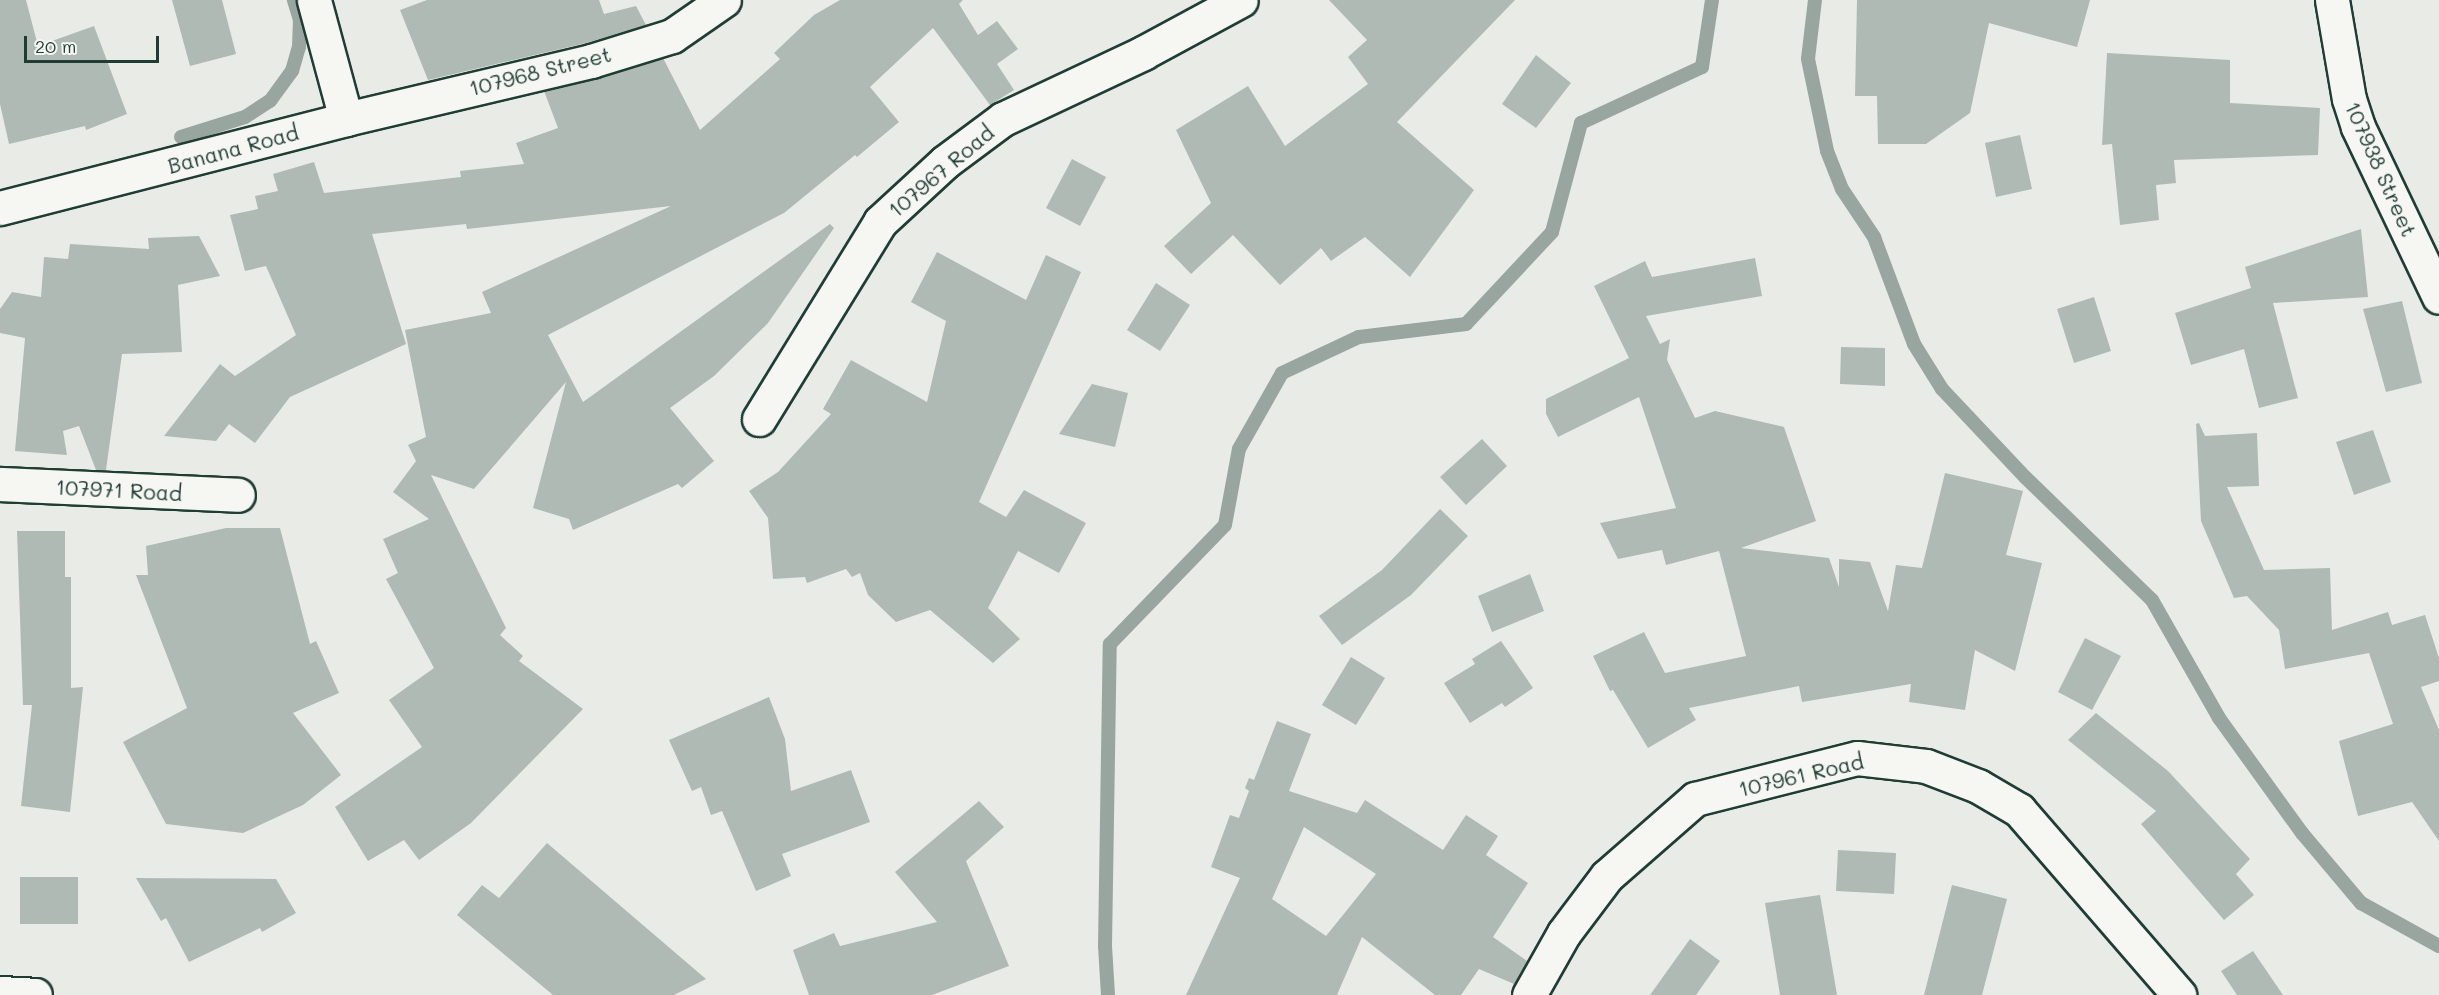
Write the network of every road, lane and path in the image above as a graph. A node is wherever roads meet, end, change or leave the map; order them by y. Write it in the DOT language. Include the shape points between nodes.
graph roads {
  1 [pos="314,0"];
  2 [pos="724,0"];
  3 [pos="1241,0"];
  4 [pos="2332,0"];
  5 [pos="346,119"];
  6 [pos="0,208"];
  7 [pos="2439,297"];
  8 [pos="759,419"];
  9 [pos="0,484"];
  10 [pos="238,495"];
  11 [pos="0,993"];
  12 [pos="35,995"];
  13 [pos="1529,995"];
  14 [pos="2179,995"];
  1 -- 5 [label="street"];
  2 -- 5 [label="street, 107968 Street" via="672,36 591,61"];
  3 -- 8 [label="street, 107967 Road" via="1143,53 1003,119 945,162 880,222"];
  4 -- 7 [label="street, 107938 Street" via="2349,99 2358,127"];
  5 -- 6 [label="street, Banana Road"];
  9 -- 10 [label="street, 107971 Road"];
  11 -- 12 [label="street"];
  13 -- 14 [label="street, 107961 Road" via="1564,933 1607,876 1695,799 1857,758 1926,766 1978,786 2019,810"];
}
